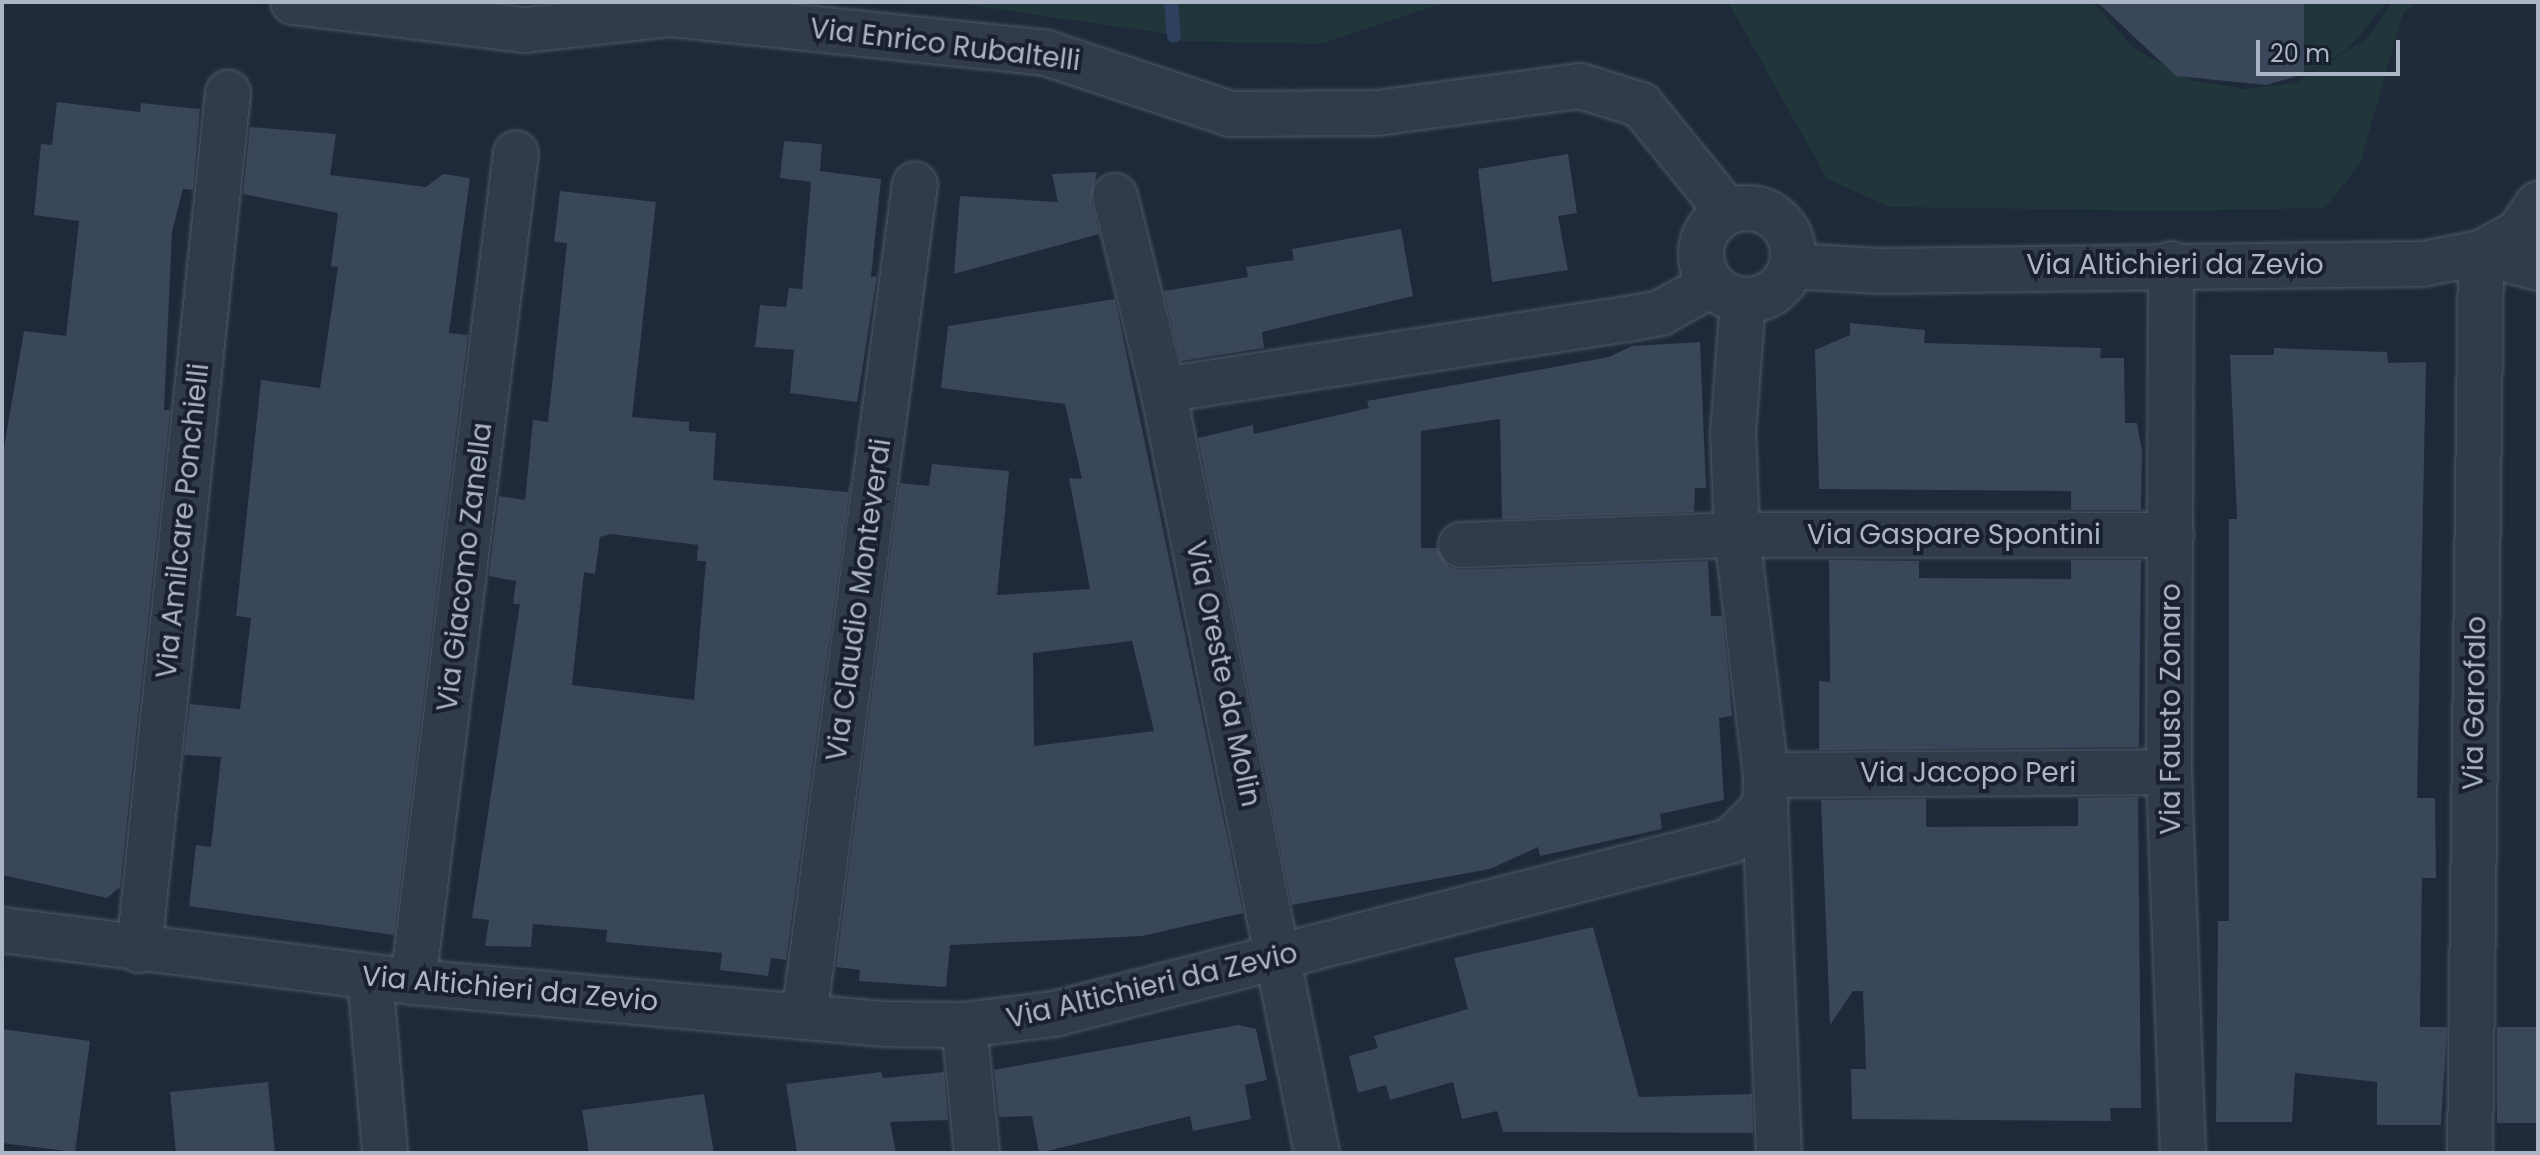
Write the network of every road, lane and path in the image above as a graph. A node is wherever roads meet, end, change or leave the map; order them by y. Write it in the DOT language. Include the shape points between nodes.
graph roads {
  1 [pos="293,2"];
  2 [pos="228,93"];
  3 [pos="516,153"];
  4 [pos="915,184"];
  5 [pos="1115,196"];
  6 [pos="2538,204"];
  7 [pos="1727,211"];
  8 [pos="2481,253"];
  9 [pos="2171,264"];
  10 [pos="1792,266"];
  11 [pos="2538,268"];
  12 [pos="1727,293"];
  13 [pos="1163,390"];
  14 [pos="1737,535"];
  15 [pos="2171,535"];
  16 [pos="1461,545"];
  17 [pos="2169,772"];
  18 [pos="1766,791"];
  19 [pos="2,930"];
  20 [pos="139,950"];
  21 [pos="1277,959"];
  22 [pos="370,977"];
  23 [pos="413,982"];
  24 [pos="804,1017"];
  25 [pos="964,1025"];
  26 [pos="385,1153"];
  27 [pos="977,1153"];
  28 [pos="1317,1153"];
  29 [pos="1779,1153"];
  30 [pos="2183,1153"];
  31 [pos="2470,1153"];
  1 -- 7 [label="street, Via Enrico Rubaltelli" via="539,30 671,14 1046,53 1230,114 1377,113 1580,86 1610,90 1656,118"];
  2 -- 20 [label="street, Via Amilcare Ponchielli"];
  3 -- 23 [label="street, Via Giacomo Zanella"];
  4 -- 24 [label="street, Via Claudio Monteverdi"];
  5 -- 13 [label="street, Via Oreste da Molin"];
  6 -- 8 [label="street, Via Altichieri da Zevio" via="2519,232"];
  7 -- 10 [label="street" via="1747,208 1779,220 1794,249"];
  7 -- 12 [label="street" via="1700,248"];
  8 -- 9 [label="street, Via Altichieri da Zevio" via="2422,264"];
  8 -- 11 [label="street"];
  8 -- 31 [label="street, Via Garofalo"];
  9 -- 10 [label="street, Via Altichieri da Zevio" via="1879,271"];
  9 -- 15 [label="street, Via Fausto Zonaro"];
  10 -- 12 [label="street" via="1774,293"];
  12 -- 13 [label="street" via="1627,319"];
  12 -- 14 [label="street"];
  13 -- 21 [label="street, Via Oreste da Molin"];
  14 -- 15 [label="street, Via Gaspare Spontini"];
  14 -- 16 [label="street"];
  14 -- 18 [label="street"];
  15 -- 17 [label="street, Via Fausto Zonaro"];
  17 -- 18 [label="street, Via Jacopo Peri"];
  17 -- 30 [label="street, Via Fausto Zonaro"];
  18 -- 21 [label="street, Via Altichieri da Zevio" via="1730,841"];
  18 -- 29 [label="street"];
  19 -- 20 [label="street, Via Altichieri da Zevio"];
  20 -- 22 [label="street, Via Altichieri da Zevio"];
  21 -- 25 [label="street, Via Altichieri da Zevio" via="1054,1014"];
  21 -- 28 [label="street, Via Oreste da Molin"];
  22 -- 23 [label="street, Via Altichieri da Zevio"];
  22 -- 26 [label="street"];
  23 -- 24 [label="street, Via Altichieri da Zevio"];
  24 -- 25 [label="street, Via Altichieri da Zevio"];
  25 -- 27 [label="street"];
}
